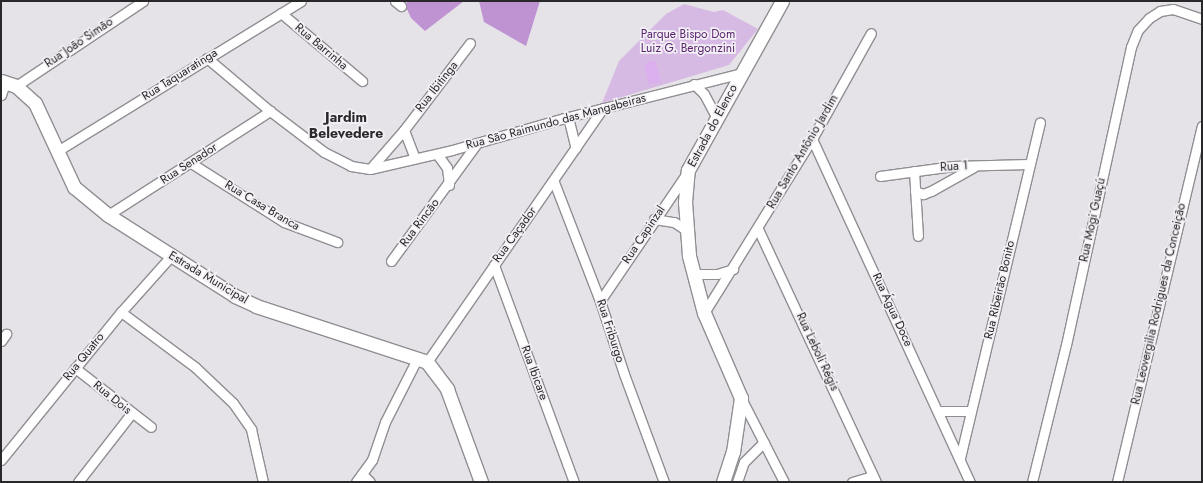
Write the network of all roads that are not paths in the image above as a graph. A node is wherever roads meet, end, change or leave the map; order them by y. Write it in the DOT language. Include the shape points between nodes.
graph roads {
  1 [pos="143,1"];
  2 [pos="301,1"];
  3 [pos="782,1"];
  4 [pos="281,13"];
  5 [pos="1202,18"];
  6 [pos="871,33"];
  7 [pos="470,43"];
  8 [pos="207,58"];
  9 [pos="742,72"];
  10 [pos="362,81"];
  11 [pos="694,84"];
  12 [pos="6,86"];
  13 [pos="603,108"];
  14 [pos="270,111"];
  15 [pos="568,117"];
  16 [pos="716,117"];
  17 [pos="1040,122"];
  18 [pos="1202,126"];
  19 [pos="404,130"];
  20 [pos="812,139"];
  21 [pos="477,143"];
  22 [pos="576,148"];
  23 [pos="59,150"];
  24 [pos="437,154"];
  25 [pos="415,158"];
  26 [pos="192,163"];
  27 [pos="1030,164"];
  28 [pos="976,166"];
  29 [pos="370,169"];
  30 [pos="688,170"];
  31 [pos="914,171"];
  32 [pos="880,176"];
  33 [pos="554,182"];
  34 [pos="449,185"];
  35 [pos="915,191"];
  36 [pos="108,215"];
  37 [pos="654,219"];
  38 [pos="758,229"];
  39 [pos="686,230"];
  40 [pos="918,236"];
  41 [pos="337,242"];
  42 [pos="171,256"];
  43 [pos="391,261"];
  44 [pos="494,265"];
  45 [pos="733,269"];
  46 [pos="693,274"];
  47 [pos="600,301"];
  48 [pos="121,312"];
  49 [pos="704,313"];
  50 [pos="422,361"];
  51 [pos="75,368"];
  52 [pos="741,398"];
  53 [pos="940,411"];
  54 [pos="969,411"];
  55 [pos="131,414"];
  56 [pos="151,427"];
  57 [pos="764,442"];
  58 [pos="960,458"];
  59 [pos="1,460"];
  60 [pos="362,474"];
  61 [pos="875,479"];
  62 [pos="729,481"];
  63 [pos="78,482"];
  64 [pos="263,482"];
  65 [pos="356,482"];
  66 [pos="370,482"];
  67 [pos="481,482"];
  68 [pos="574,482"];
  69 [pos="664,482"];
  70 [pos="784,482"];
  71 [pos="852,482"];
  72 [pos="970,482"];
  73 [pos="1032,482"];
  74 [pos="1117,482"];
  1 -- 12 [label="street, Rua João Simão"];
  2 -- 4 [label="street, Rua Taquaratinga"];
  3 -- 9 [label="street, Estrada do Elenco"];
  4 -- 8 [label="street, Rua Taquaratinga"];
  4 -- 10 [label="street, Rua Barrinha"];
  5 -- 73 [label="street, Rua Mogi Guaçú" via="1173,9 1160,11 1138,30 1131,47 1066,345"];
  6 -- 20 [label="street, Rua Santo Antônio Jardim"];
  7 -- 19 [label="street, Rua Ibitinga"];
  8 -- 14 [label="street"];
  8 -- 23 [label="street, Rua Taquaratinga"];
  9 -- 11 [label="street, Rua São Raimundo das Mangabeiras"];
  9 -- 16 [label="street, Estrada do Elenco"];
  11 -- 13 [label="street, Rua São Raimundo das Mangabeiras"];
  11 -- 16 [label="street" via="704,94"];
  12 -- 23 [label="street, Estrada Municipal" via="36,103"];
  13 -- 15 [label="street, Rua São Raimundo das Mangabeiras"];
  13 -- 22 [label="street, Rua Caçador"];
  14 -- 26 [label="street, Rua Senador"];
  14 -- 29 [label="street" via="324,152 351,166"];
  15 -- 21 [label="street, Rua São Raimundo das Mangabeiras"];
  15 -- 22 [label="street"];
  16 -- 30 [label="street, Estrada do Elenco"];
  17 -- 27 [label="street, Rua Ribeirão Bonito"];
  18 -- 74 [label="street, Rua Leovergilia Rodrigues da Conceição"];
  19 -- 25 [label="street"];
  19 -- 29 [label="street, Rua Ibitinga"];
  20 -- 38 [label="street, Rua Santo Antônio Jardim"];
  20 -- 53 [label="street, Rua Água Doce"];
  21 -- 24 [label="street, Rua São Raimundo das Mangabeiras"];
  21 -- 34 [label="street, Rua Rincão"];
  22 -- 33 [label="street, Rua Caçador"];
  23 -- 36 [label="street, Estrada Municipal" via="74,187"];
  24 -- 25 [label="street, Rua São Raimundo das Mangabeiras"];
  24 -- 34 [label="street" via="447,168"];
  25 -- 29 [label="street, Rua São Raimundo das Mangabeiras"];
  26 -- 36 [label="street, Rua Senador"];
  26 -- 41 [label="street, Rua Casa Branca" via="284,222"];
  27 -- 28 [label="street, Rua 1"];
  27 -- 54 [label="street, Rua Ribeirão Bonito" via="991,331"];
  28 -- 31 [label="street, Rua 1"];
  28 -- 35 [label="street" via="931,191 923,194"];
  30 -- 37 [label="street, Rua Capinzal"];
  30 -- 39 [label="street, Estrada do Elenco"];
  31 -- 32 [label="street, Rua 1"];
  31 -- 35 [label="street"];
  33 -- 44 [label="street, Rua Caçador"];
  33 -- 47 [label="street, Rua Friburgo"];
  34 -- 43 [label="street, Rua Rincão"];
  35 -- 40 [label="street"];
  36 -- 42 [label="street, Estrada Municipal"];
  37 -- 39 [label="street" via="674,222"];
  37 -- 47 [label="street, Rua Capinzal"];
  38 -- 45 [label="street, Rua Santo Antônio Jardim"];
  38 -- 61 [label="street, Rua Leboli Régis"];
  39 -- 46 [label="street, Estrada do Elenco"];
  42 -- 48 [label="street, Rua Quatro"];
  42 -- 50 [label="street, Estrada Municipal" via="256,306"];
  44 -- 50 [label="street, Rua Caçador"];
  44 -- 68 [label="street, Rua Ibicare"];
  45 -- 46 [label="street" via="717,274"];
  45 -- 49 [label="street, Rua Santo Antônio Jardim"];
  46 -- 49 [label="street, Estrada do Elenco"];
  47 -- 69 [label="street, Rua Friburgo"];
  48 -- 51 [label="street, Rua Quatro"];
  48 -- 64 [label="street" via="195,367 233,403 251,429"];
  49 -- 52 [label="street, Estrada do Elenco"];
  50 -- 60 [label="street, Rua Caçador" via="385,422 372,460"];
  50 -- 67 [label="street" via="447,390"];
  51 -- 55 [label="street, Rua Dois"];
  51 -- 59 [label="street, Rua Quatro"];
  52 -- 57 [label="street, Estrada do Elenco"];
  52 -- 62 [label="street"];
  53 -- 54 [label="street"];
  53 -- 58 [label="street, Rua Água Doce"];
  54 -- 58 [label="street, Rua Ribeirão Bonito"];
  55 -- 56 [label="street, Rua Dois"];
  55 -- 63 [label="street"];
  57 -- 62 [label="street"];
  57 -- 70 [label="street, Estrada do Elenco"];
  58 -- 72 [label="street, Rua Água Doce"];
  60 -- 65 [label="street, Rua Caçador"];
  60 -- 66 [label="street"];
  61 -- 71 [label="street"];
}
